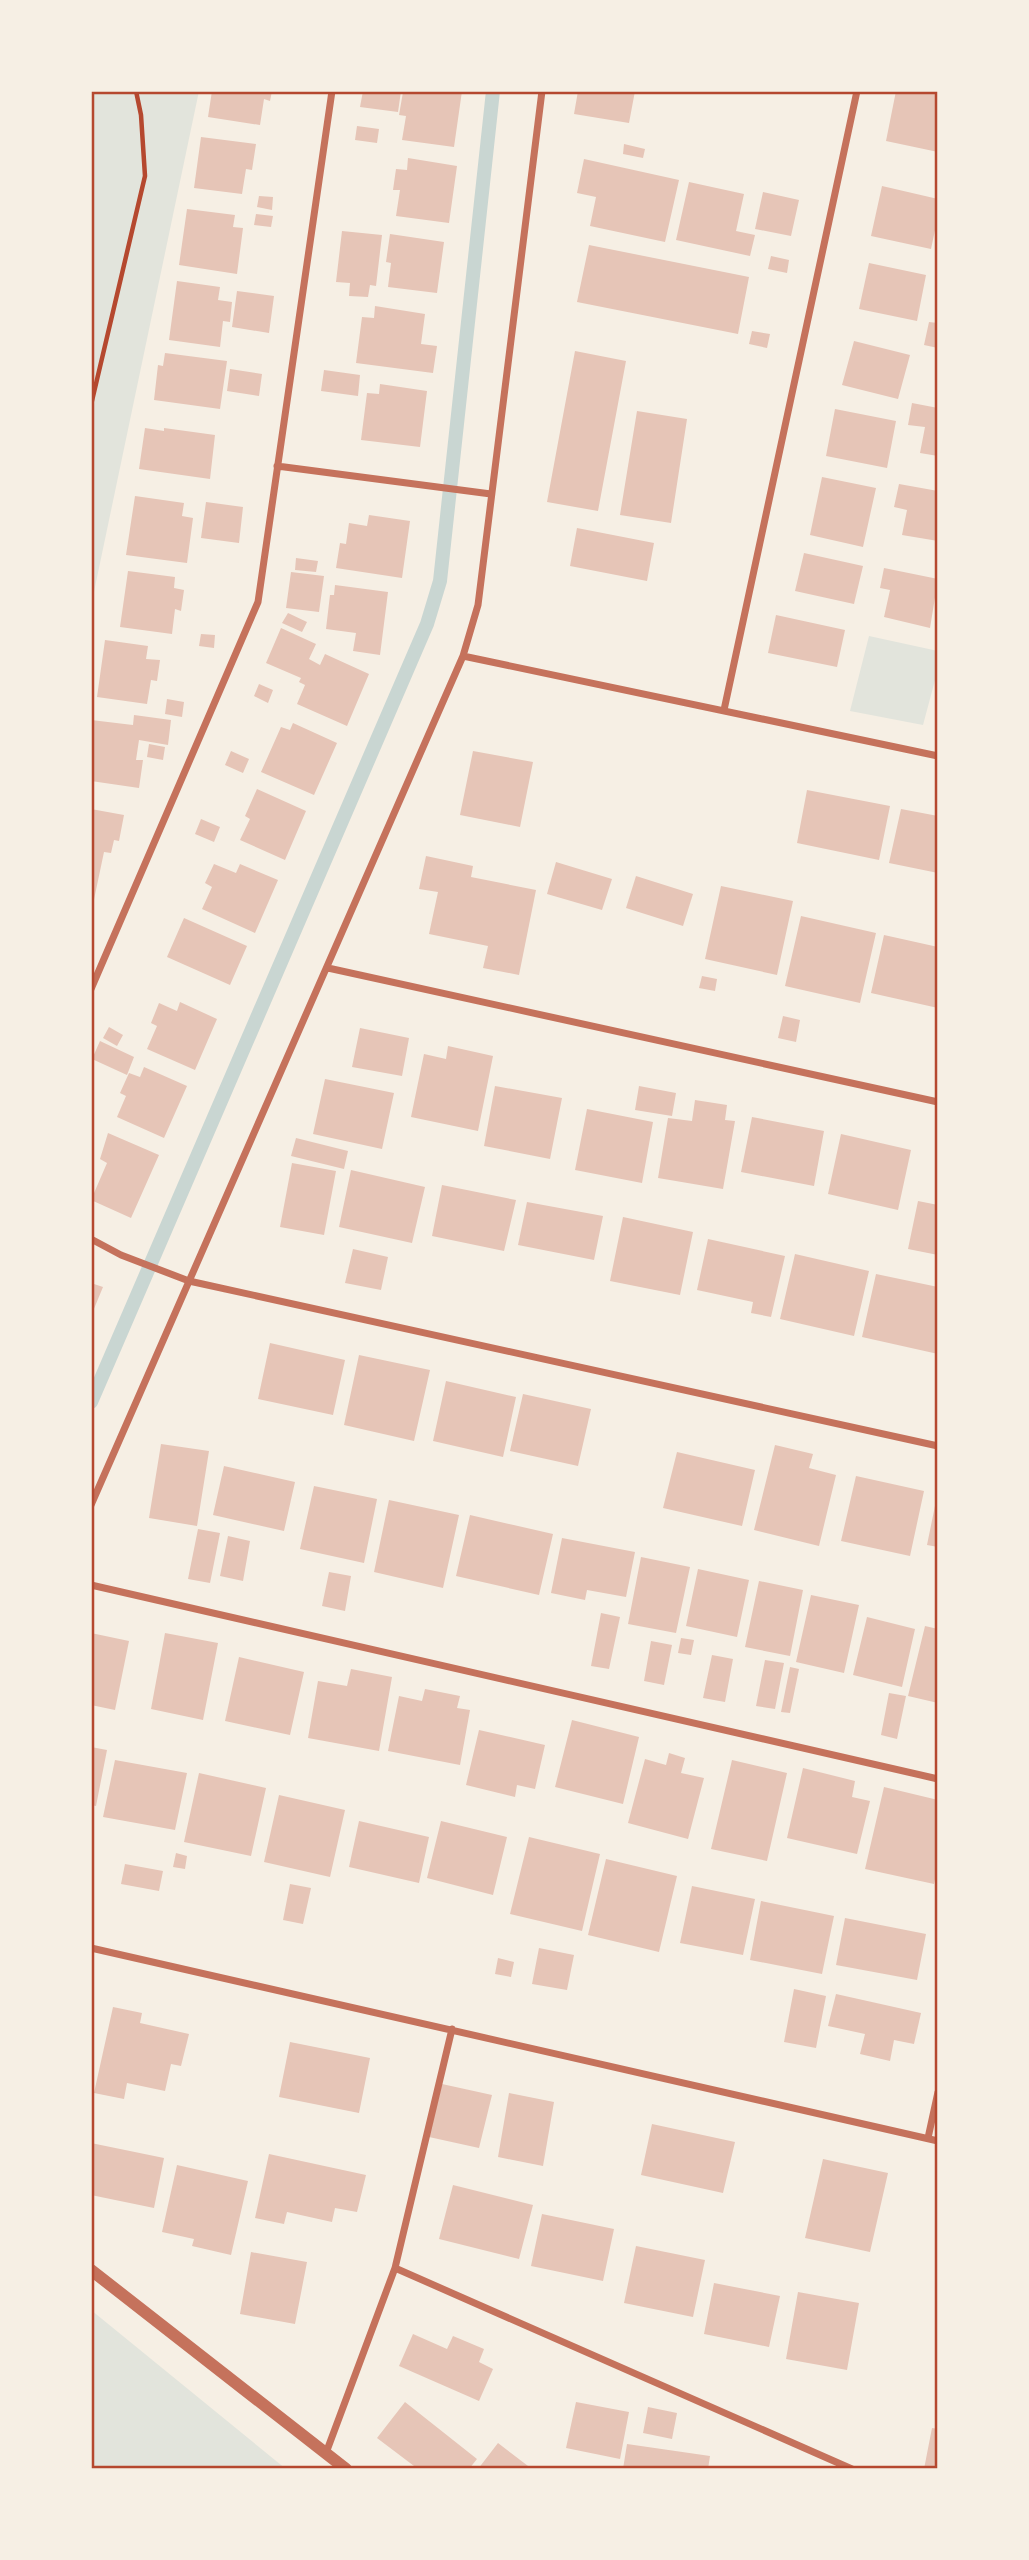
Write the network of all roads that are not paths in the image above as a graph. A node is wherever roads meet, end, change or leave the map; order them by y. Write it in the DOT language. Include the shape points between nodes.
graph roads {
  1 [pos="332,91"];
  2 [pos="542,91"];
  3 [pos="857,91"];
  4 [pos="276,466"];
  5 [pos="491,494"];
  6 [pos="463,656"];
  7 [pos="724,710"];
  8 [pos="938,756"];
  9 [pos="328,968"];
  10 [pos="91,989"];
  11 [pos="938,1102"];
  12 [pos="91,1239"];
  13 [pos="189,1281"];
  14 [pos="938,1446"];
  15 [pos="91,1505"];
  16 [pos="91,1586"];
  17 [pos="938,1779"];
  18 [pos="91,1948"];
  19 [pos="452,2029"];
  20 [pos="938,2092"];
  21 [pos="928,2138"];
  22 [pos="938,2141"];
  23 [pos="395,2267"];
  24 [pos="91,2270"];
  25 [pos="326,2453"];
  26 [pos="346,2469"];
  27 [pos="852,2469"];
  1 -- 4 [label="street"];
  2 -- 5 [label="street"];
  3 -- 7 [label="street"];
  4 -- 5 [label="street"];
  4 -- 10 [label="street" via="258,602"];
  5 -- 6 [label="street" via="478,605"];
  6 -- 7 [label="street"];
  6 -- 9 [label="street"];
  7 -- 8 [label="street"];
  9 -- 11 [label="street"];
  9 -- 13 [label="street"];
  12 -- 13 [label="street"];
  13 -- 14 [label="street"];
  13 -- 15 [label="street"];
  16 -- 17 [label="street"];
  18 -- 19 [label="street"];
  19 -- 21 [label="street"];
  19 -- 23 [label="street"];
  20 -- 21 [label="street"];
  21 -- 22 [label="street"];
  23 -- 25 [label="street"];
  23 -- 27 [label="street"];
  24 -- 25 [label="street"];
  25 -- 26 [label="street"];
}
